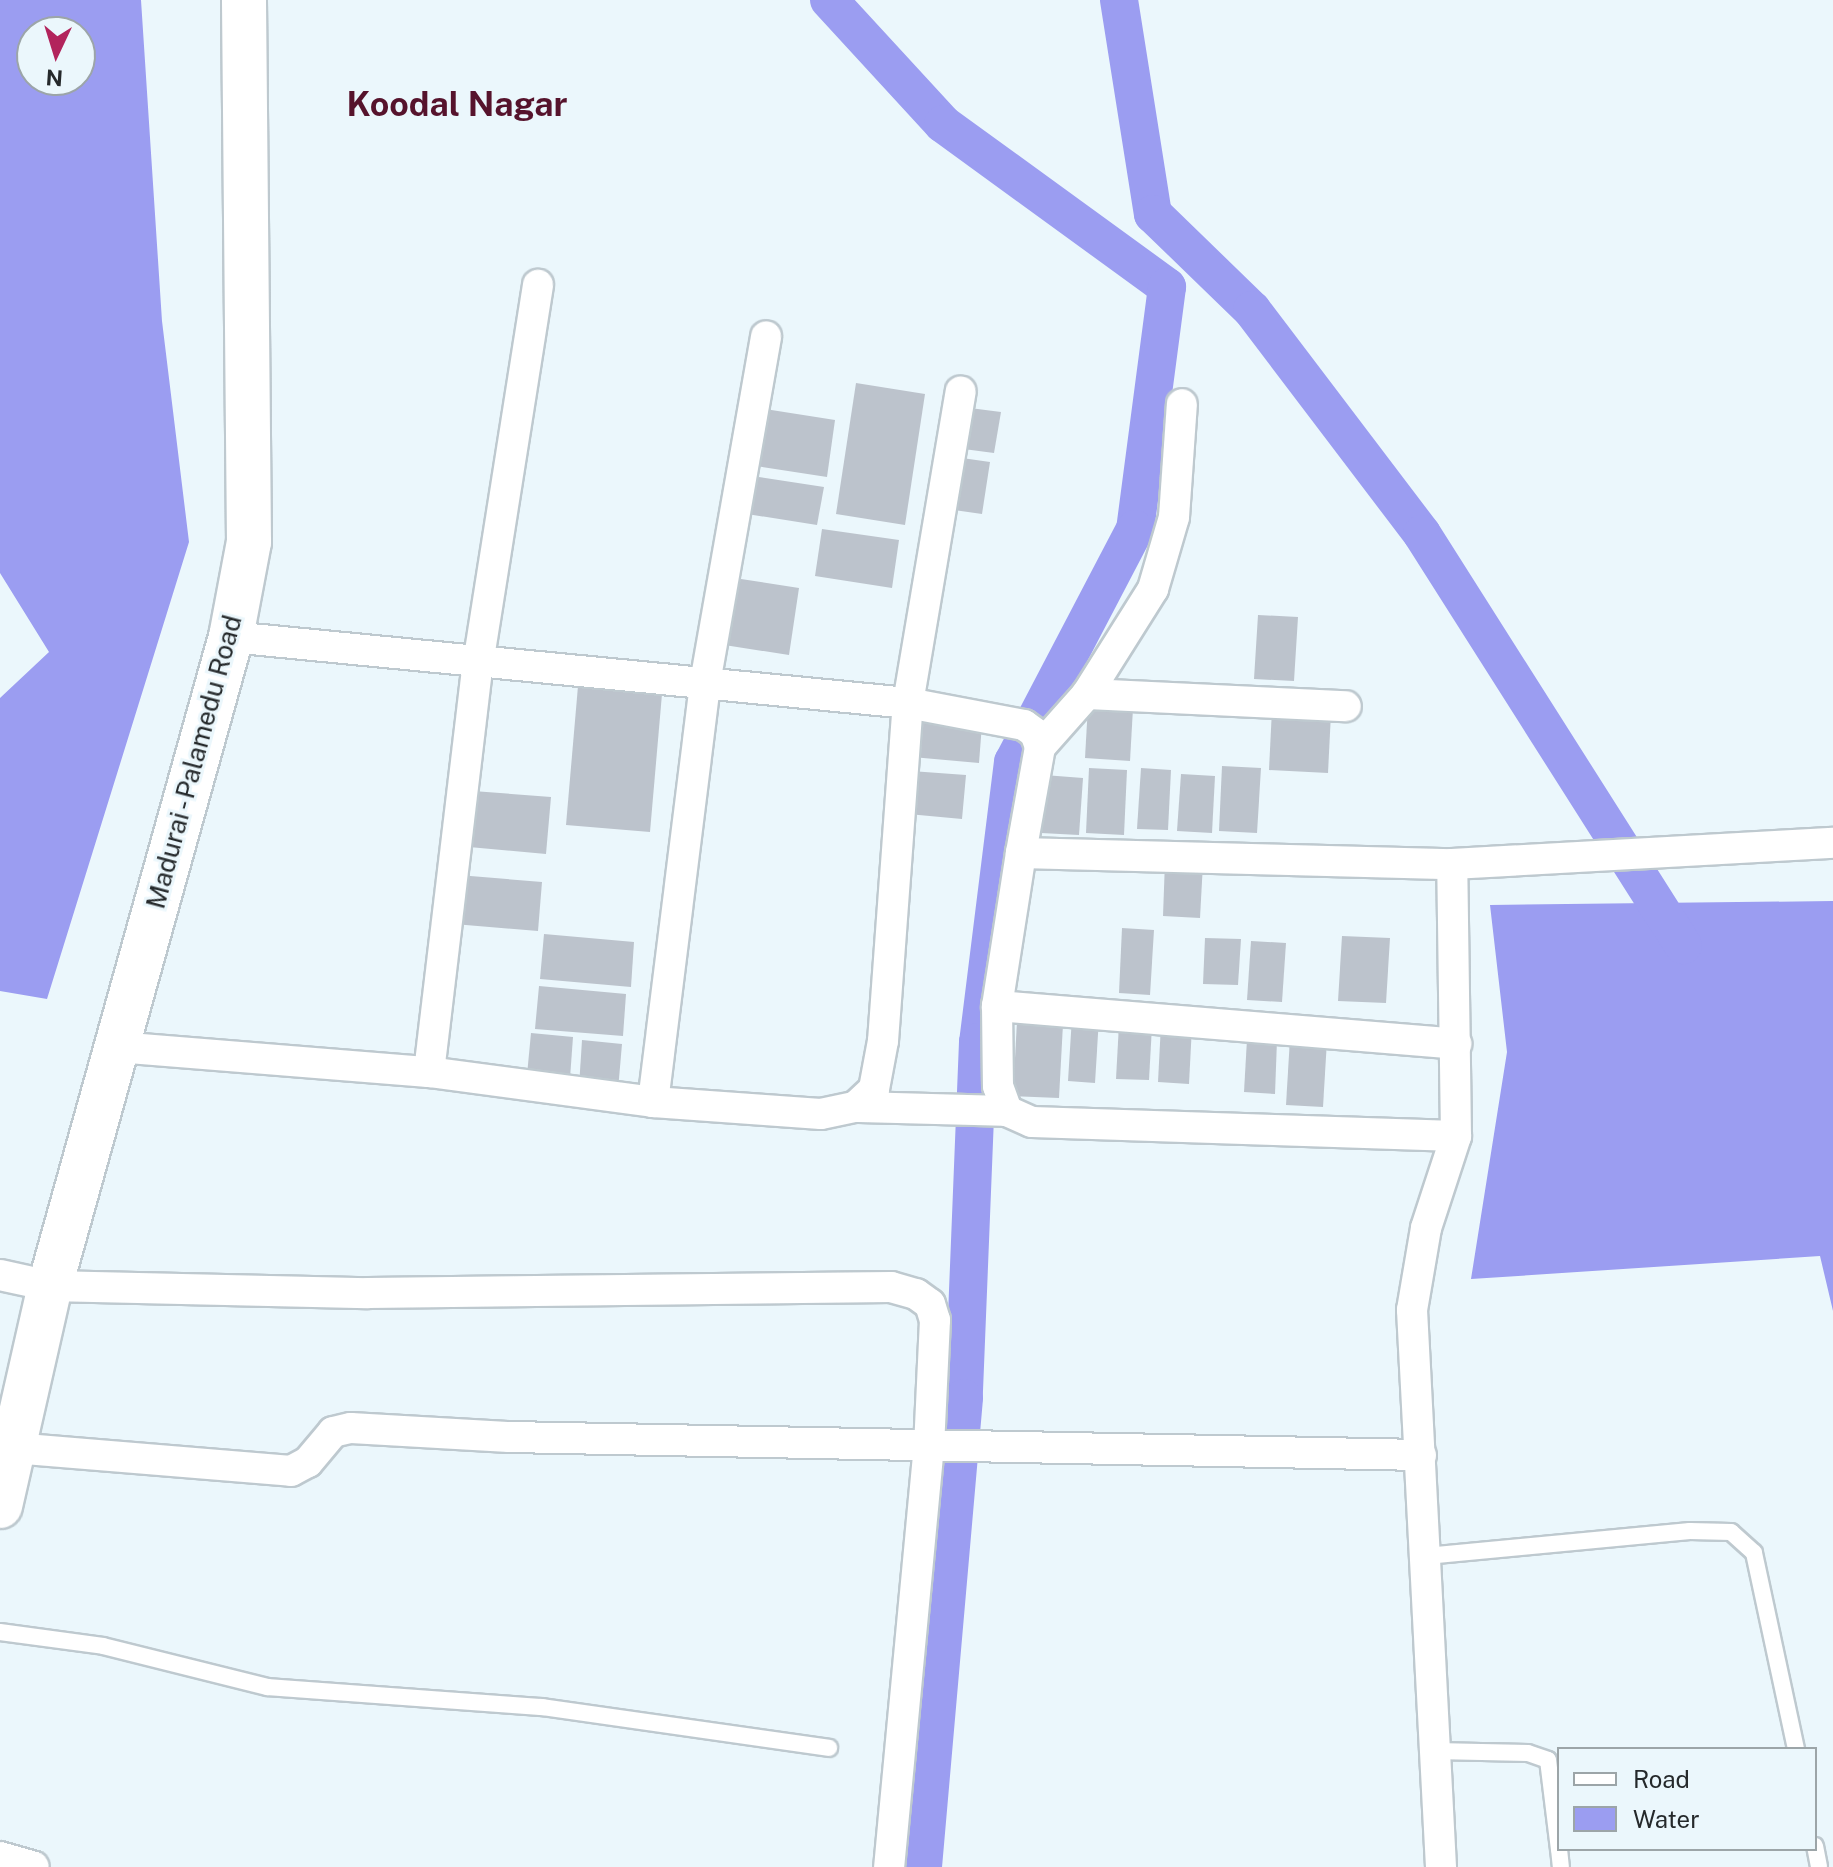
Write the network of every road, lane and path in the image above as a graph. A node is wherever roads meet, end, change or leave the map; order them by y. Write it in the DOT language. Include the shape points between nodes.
graph roads {
  1 [pos="244,0"];
  2 [pos="538,285"];
  3 [pos="766,336"];
  4 [pos="961,391"];
  5 [pos="1182,404"];
  6 [pos="231,637"];
  7 [pos="478,664"];
  8 [pos="705,683"];
  9 [pos="1087,694"];
  10 [pos="908,703"];
  11 [pos="1346,706"];
  12 [pos="1033,735"];
  13 [pos="1833,843"];
  14 [pos="1021,853"];
  15 [pos="1452,864"];
  16 [pos="997,1006"];
  17 [pos="1456,1044"];
  18 [pos="116,1047"];
  19 [pos="429,1072"];
  20 [pos="653,1102"];
  21 [pos="855,1107"];
  22 [pos="1007,1111"];
  23 [pos="1456,1136"];
  24 [pos="0,1275"];
  25 [pos="50,1286"];
  26 [pos="931,1445"];
  27 [pos="13,1448"];
  28 [pos="1421,1455"];
  29 [pos="0,1506"];
  30 [pos="1426,1556"];
  31 [pos="0,1632"];
  32 [pos="1796,1747"];
  33 [pos="829,1748"];
  34 [pos="1435,1751"];
  35 [pos="1557,1826"];
  36 [pos="0,1857"];
  37 [pos="34,1867"];
  38 [pos="889,1867"];
  39 [pos="1441,1867"];
  1 -- 6 [label="main road, Madurai - Palamedu Road" via="249,542"];
  2 -- 7 [label="street"];
  3 -- 8 [label="street"];
  4 -- 10 [label="street"];
  5 -- 9 [label="street" via="1167,552 1153,589"];
  6 -- 7 [label="street"];
  6 -- 18 [label="main road, Madurai - Palamedu Road"];
  7 -- 8 [label="street"];
  7 -- 19 [label="street"];
  8 -- 10 [label="street"];
  8 -- 20 [label="street"];
  9 -- 11 [label="street"];
  9 -- 12 [label="street"];
  10 -- 12 [label="street"];
  10 -- 21 [label="street" via="883,1041 874,1089"];
  12 -- 14 [label="street"];
  13 -- 15 [label="street"];
  14 -- 15 [label="street"];
  14 -- 16 [label="street"];
  15 -- 17 [label="street"];
  16 -- 17 [label="street"];
  16 -- 22 [label="street" via="998,1086"];
  17 -- 23 [label="street"];
  18 -- 19 [label="street"];
  18 -- 25 [label="main road, Madurai - Palamedu Road"];
  19 -- 20 [label="street"];
  20 -- 21 [label="street" via="821,1114"];
  21 -- 22 [label="street"];
  22 -- 23 [label="street" via="1032,1122 1060,1125"];
  23 -- 28 [label="street" via="1426,1228 1412,1310"];
  24 -- 25 [label="street"];
  25 -- 26 [label="street" via="368,1293 891,1287 930,1304 935,1320"];
  25 -- 27 [label="main road, Madurai - Palamedu Road"];
  26 -- 27 [label="street" via="509,1437 351,1428 333,1432 308,1462 291,1471"];
  26 -- 28 [label="street"];
  26 -- 38 [label="street"];
  27 -- 29 [label="main road, Madurai - Palamedu Road"];
  28 -- 30 [label="street"];
  30 -- 32 [label="lane" via="1690,1531 1731,1532 1754,1553"];
  30 -- 34 [label="street"];
  31 -- 33 [label="lane" via="103,1646 268,1687 542,1707"];
  34 -- 35 [label="lane" via="1541,1755 1552,1769"];
  34 -- 39 [label="street"];
  36 -- 37 [label="street"];
}
